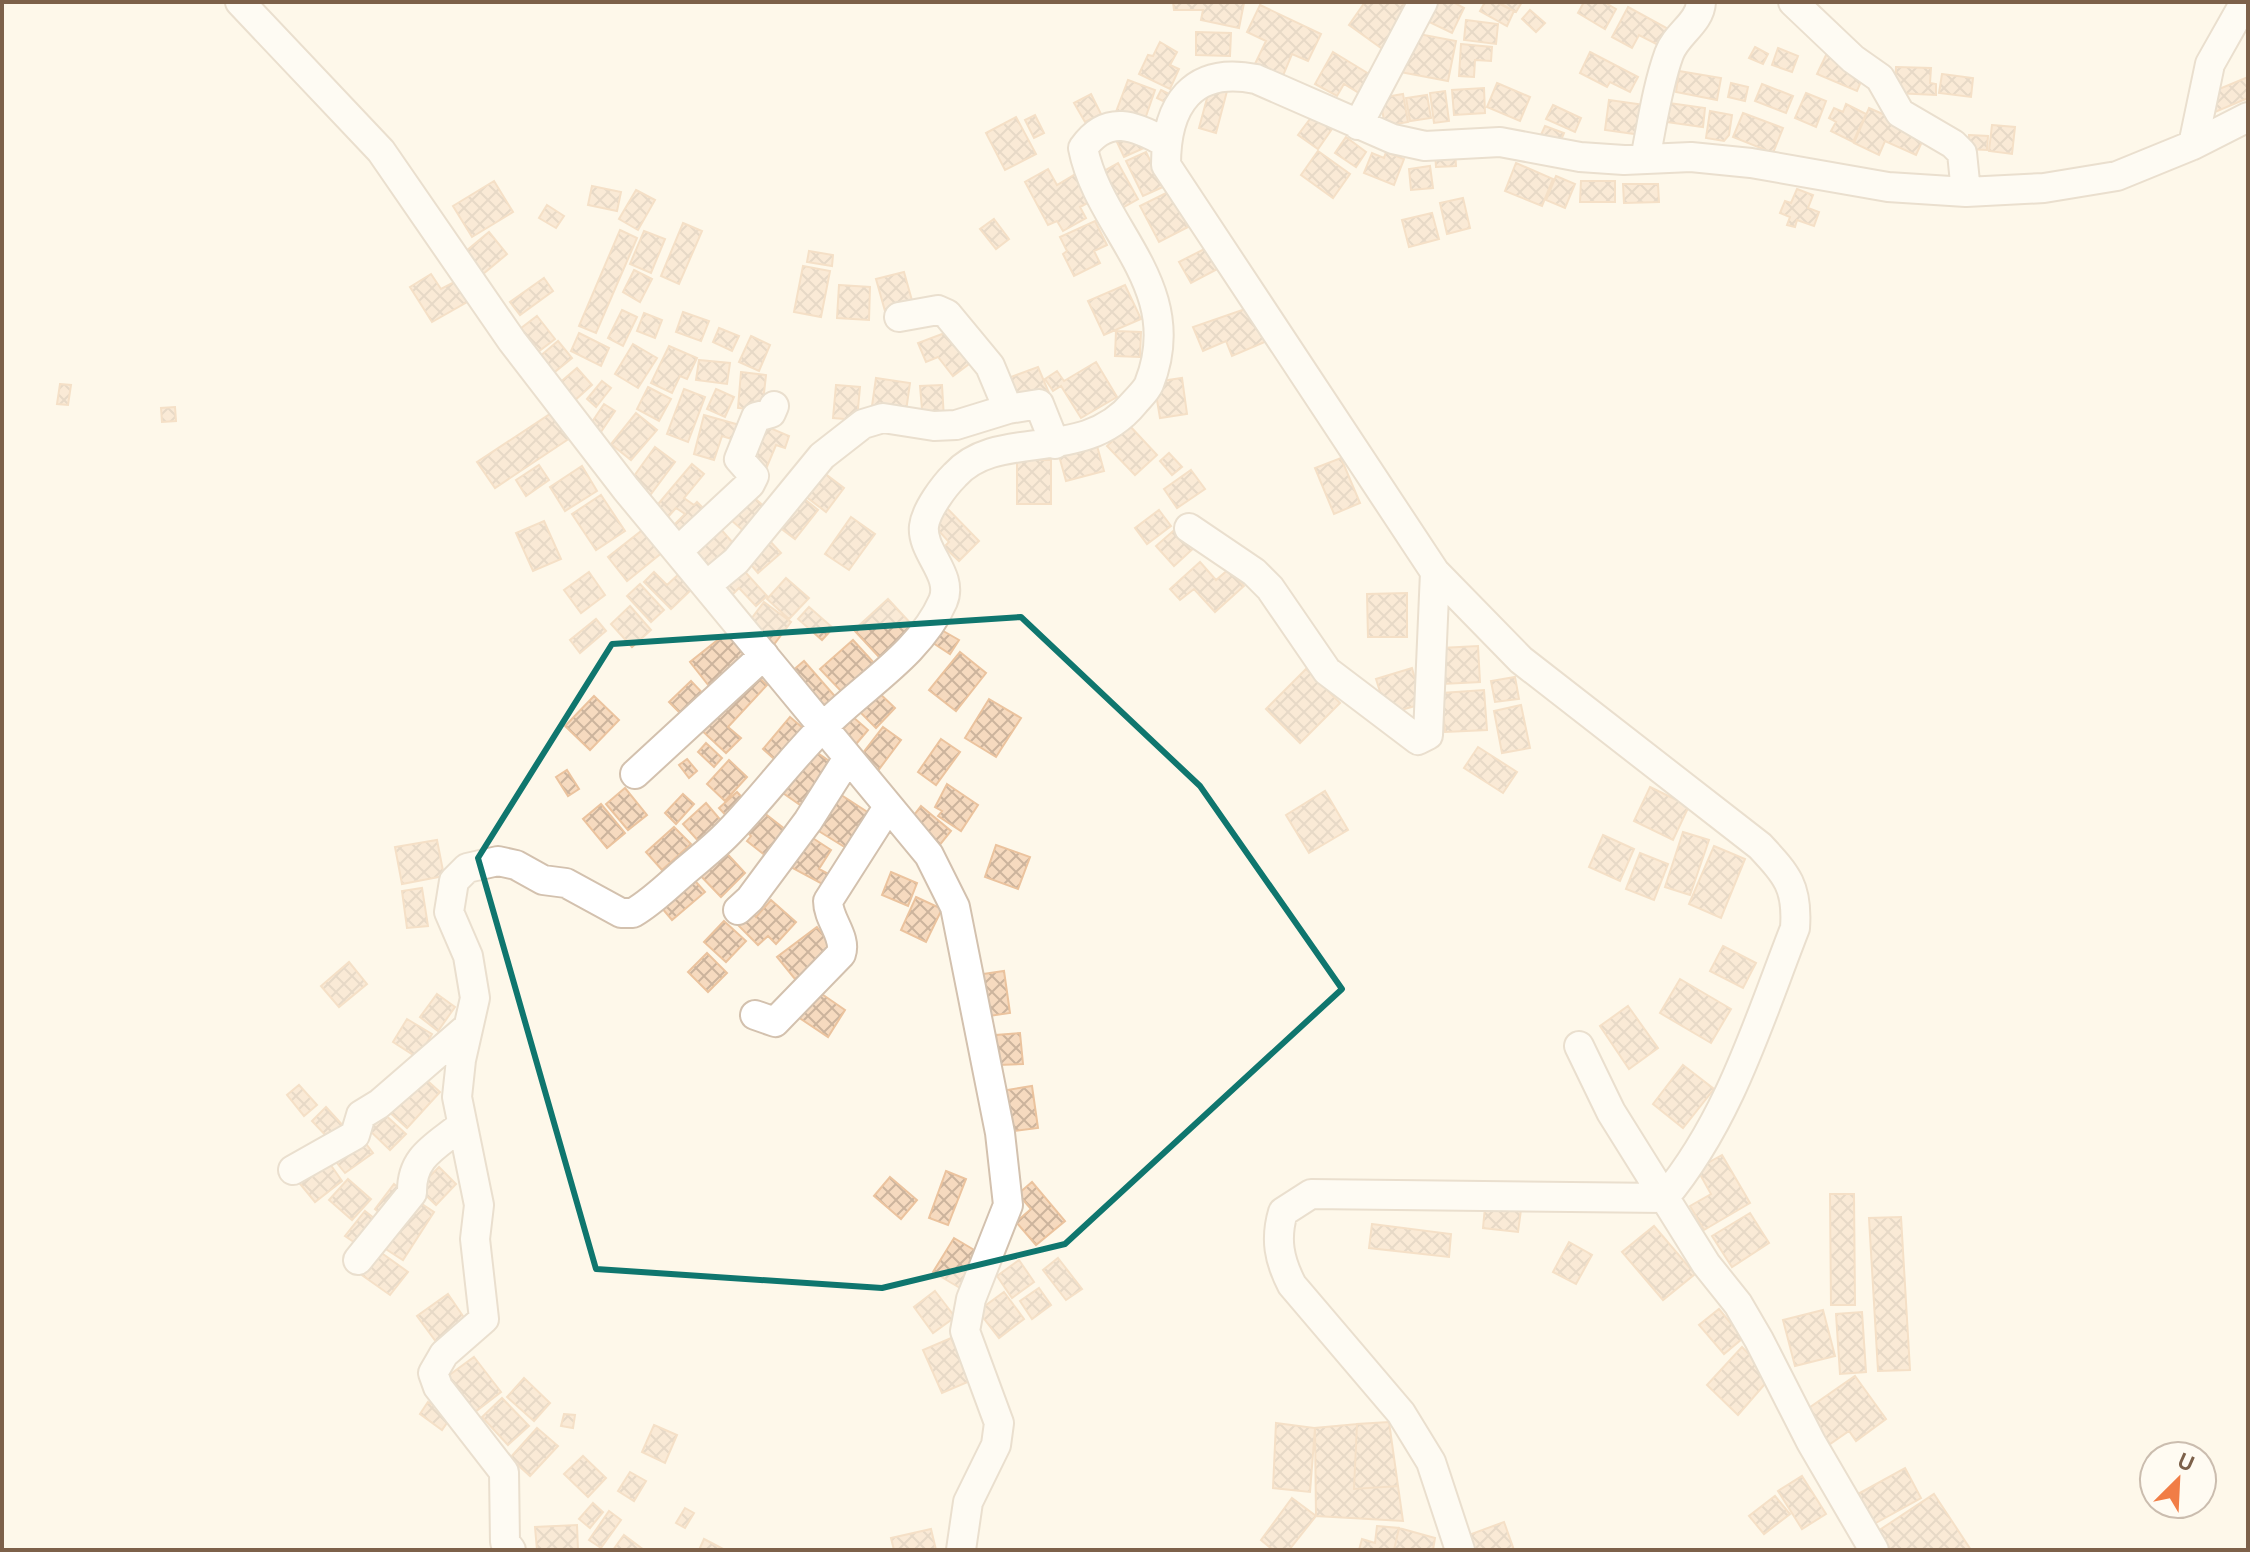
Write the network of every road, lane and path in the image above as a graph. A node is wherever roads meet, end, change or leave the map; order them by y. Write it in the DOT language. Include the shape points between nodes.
graph roads {
  1 [pos="240,2"];
  2 [pos="1423,2"];
  3 [pos="1701,2"];
  4 [pos="1793,2"];
  5 [pos="2245,2"];
  6 [pos="2248,117"];
  7 [pos="1358,125"];
  8 [pos="1166,143"];
  9 [pos="2193,145"];
  10 [pos="1645,159"];
  11 [pos="1966,192"];
  12 [pos="899,317"];
  13 [pos="774,406"];
  14 [pos="1008,409"];
  15 [pos="1055,444"];
  16 [pos="1189,528"];
  17 [pos="678,551"];
  18 [pos="1435,572"];
  19 [pos="707,585"];
  20 [pos="764,655"];
  21 [pos="823,727"];
  22 [pos="848,758"];
  23 [pos="635,774"];
  24 [pos="888,807"];
  25 [pos="738,910"];
  26 [pos="755,1015"];
  27 [pos="468,1027"];
  28 [pos="1579,1046"];
  29 [pos="461,1126"];
  30 [pos="293,1170"];
  31 [pos="1664,1198"];
  32 [pos="358,1260"];
  33 [pos="511,1550"];
  34 [pos="961,1550"];
  35 [pos="1460,1550"];
  36 [pos="1874,1550"];
  1 -- 17 [label="street" via="381,151 512,341"];
  2 -- 7 [label="street"];
  3 -- 10 [label="street" via="1699,16 1669,55"];
  4 -- 11 [label="street" via="1880,78 1900,113 1962,153"];
  5 -- 9 [label="street" via="2210,64"];
  6 -- 9 [label="street"];
  7 -- 8 [label="street" via="1234,74 1200,81 1184,97"];
  7 -- 10 [label="street" via="1425,146 1500,142 1580,157"];
  8 -- 15 [label="street" via="1123,124 1104,127 1083,148 1087,168 1140,261 1156,310 1157,353 1148,386 1127,411 1102,431"];
  8 -- 18 [label="street" via="1166,165"];
  9 -- 11 [label="street" via="2117,176 2044,188"];
  10 -- 11 [label="street" via="1736,161 1888,187"];
  12 -- 14 [label="street" via="938,310 947,314 990,366"];
  13 -- 17 [label="street" via="771,413 756,417 739,459 754,476 750,484"];
  14 -- 15 [label="street" via="1039,404"];
  14 -- 19 [label="street" via="956,425 883,418 863,424 822,456 736,561"];
  15 -- 21 [label="street" via="976,456 954,475 924,526 945,584 944,599 911,648"];
  16 -- 18 [label="street" via="1254,572 1327,671 1418,740 1428,735"];
  17 -- 19 [label="street"];
  18 -- 31 [label="street" via="1521,660 1760,846 1786,874 1797,900 1795,928 1733,1084 1682,1177"];
  19 -- 20 [label="street"];
  20 -- 21 [label="street"];
  20 -- 23 [label="street"];
  21 -- 22 [label="street"];
  21 -- 27 [label="street" via="727,835 633,913 621,913 574,886 543,880 516,865 498,861 467,868 454,881 449,912 468,956 475,998"];
  22 -- 24 [label="street"];
  22 -- 25 [label="street" via="808,821"];
  24 -- 26 [label="street" via="828,901 843,944 841,954 775,1022"];
  24 -- 34 [label="street" via="929,855 955,907 1008,1205 971,1299 965,1331 999,1423 996,1445 968,1502"];
  27 -- 29 [label="street" via="458,1077"];
  27 -- 30 [label="street" via="361,1115 351,1138"];
  28 -- 31 [label="street" via="1611,1112"];
  29 -- 32 [label="street" via="421,1159 412,1174 412,1193"];
  29 -- 33 [label="street" via="479,1205 475,1239 484,1319 444,1354 433,1373 438,1387 504,1472 505,1542"];
  31 -- 35 [label="street" via="1311,1194 1283,1212 1280,1261 1292,1285 1401,1413 1431,1462"];
  31 -- 36 [label="street" via="1738,1304"];
}
